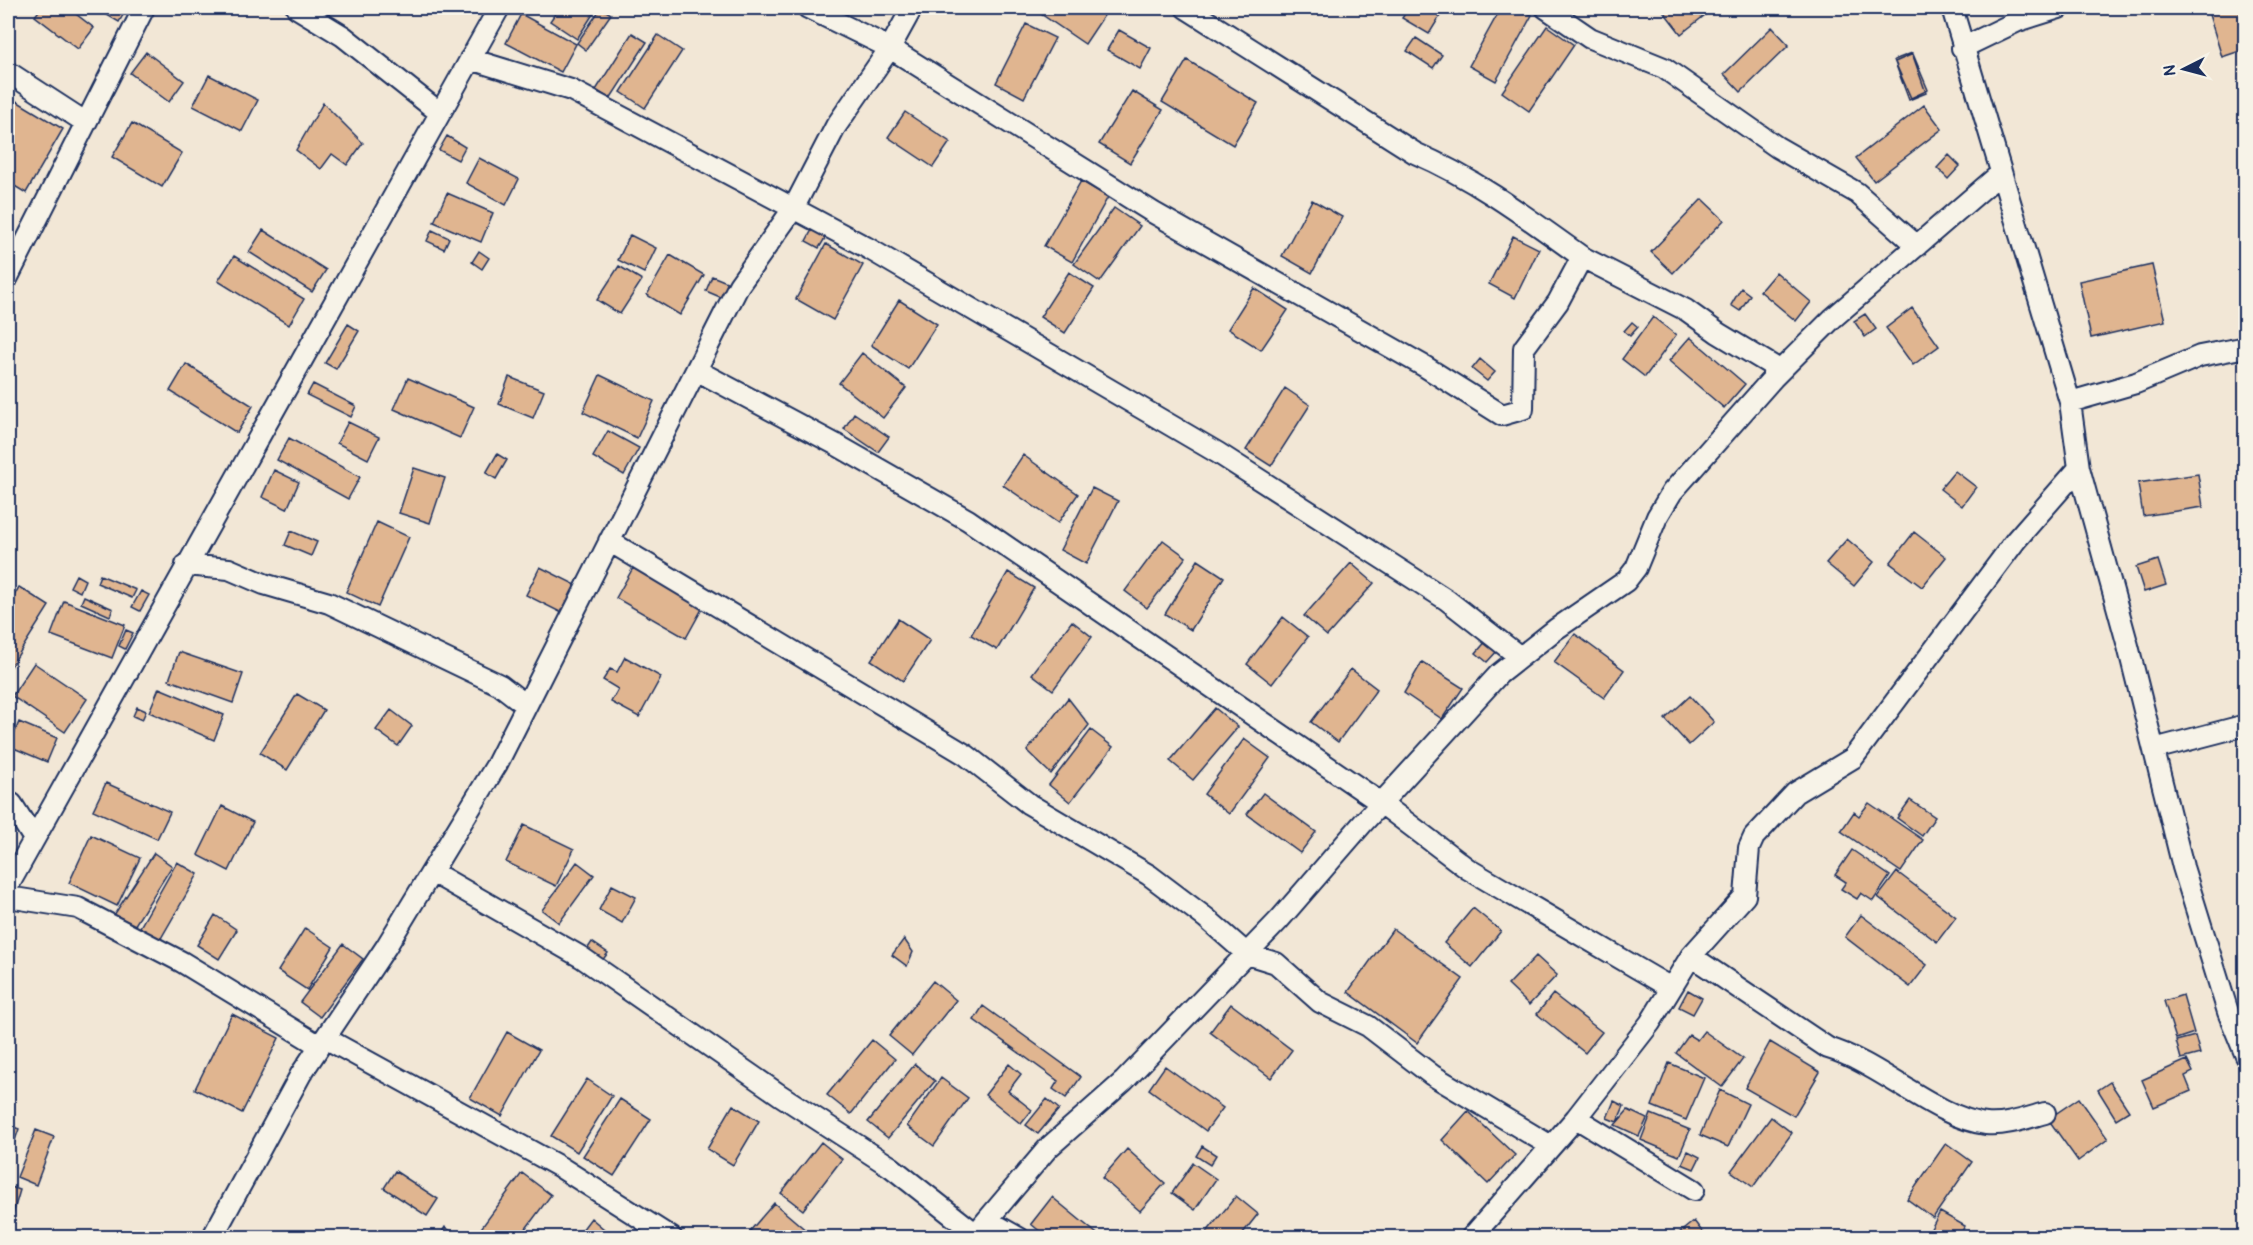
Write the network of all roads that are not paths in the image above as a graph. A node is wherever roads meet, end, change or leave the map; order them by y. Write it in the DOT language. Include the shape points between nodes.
graph roads {
  1 [pos="144,8"];
  2 [pos="297,8"];
  3 [pos="499,8"];
  4 [pos="808,8"];
  5 [pos="912,8"];
  6 [pos="1186,8"];
  7 [pos="1546,8"];
  8 [pos="1952,8"];
  9 [pos="2059,8"];
  10 [pos="890,48"];
  11 [pos="1962,48"];
  12 [pos="470,59"];
  13 [pos="8,72"];
  14 [pos="440,113"];
  15 [pos="85,122"];
  16 [pos="2001,173"];
  17 [pos="793,209"];
  18 [pos="1917,246"];
  19 [pos="1582,257"];
  20 [pos="8,277"];
  21 [pos="2246,347"];
  22 [pos="696,370"];
  23 [pos="1773,378"];
  24 [pos="2070,402"];
  25 [pos="2079,468"];
  26 [pos="609,541"];
  27 [pos="186,565"];
  28 [pos="1520,657"];
  29 [pos="526,705"];
  30 [pos="2246,725"];
  31 [pos="2154,749"];
  32 [pos="8,803"];
  33 [pos="1381,803"];
  34 [pos="34,839"];
  35 [pos="432,872"];
  36 [pos="8,886"];
  37 [pos="8,897"];
  38 [pos="1247,954"];
  39 [pos="1691,956"];
  40 [pos="1671,988"];
  41 [pos="322,1042"];
  42 [pos="2246,1056"];
  43 [pos="2045,1113"];
  44 [pos="1576,1118"];
  45 [pos="1551,1146"];
  46 [pos="1694,1190"];
  47 [pos="978,1230"];
  48 [pos="212,1238"];
  49 [pos="672,1238"];
  50 [pos="1019,1238"];
  51 [pos="1471,1238"];
  1 -- 15 [label="street"];
  2 -- 14 [label="street" via="343,36"];
  3 -- 12 [label="street"];
  4 -- 10 [label="street"];
  5 -- 10 [label="street"];
  6 -- 19 [label="street" via="1415,153 1485,190"];
  7 -- 18 [label="street" via="1590,38 1664,68 1777,147 1857,193"];
  8 -- 11 [label="street"];
  9 -- 11 [label="street" via="2018,21"];
  10 -- 17 [label="street" via="836,126"];
  10 -- 19 [label="street" via="1154,213 1424,366 1502,416 1523,409 1524,348 1558,302"];
  11 -- 16 [label="street"];
  12 -- 14 [label="street"];
  12 -- 17 [label="street" via="571,90"];
  13 -- 15 [label="street"];
  14 -- 27 [label="street"];
  15 -- 20 [label="street"];
  16 -- 18 [label="street"];
  16 -- 24 [label="street"];
  17 -- 22 [label="street" via="739,285"];
  17 -- 28 [label="street" via="866,247 1218,453 1446,600"];
  18 -- 23 [label="street" via="1833,318"];
  19 -- 23 [label="street" via="1686,310 1773,366"];
  21 -- 24 [label="street" via="2200,356 2136,383"];
  22 -- 26 [label="street"];
  22 -- 33 [label="street" via="968,520"];
  23 -- 28 [label="street" via="1672,492 1626,581"];
  24 -- 25 [label="street"];
  25 -- 31 [label="street"];
  25 -- 39 [label="street" via="2016,540 1853,758 1795,793 1754,837 1749,848 1745,896"];
  26 -- 29 [label="street"];
  26 -- 38 [label="street" via="966,755 1029,804 1149,875"];
  27 -- 29 [label="street" via="229,568 264,584 328,603 500,685"];
  27 -- 34 [label="street"];
  28 -- 33 [label="street" via="1499,674"];
  29 -- 35 [label="street" via="497,764"];
  30 -- 31 [label="street"];
  31 -- 42 [label="street" via="2182,867"];
  32 -- 34 [label="street"];
  33 -- 38 [label="street"];
  33 -- 40 [label="street" via="1468,869"];
  34 -- 36 [label="street"];
  35 -- 41 [label="street"];
  35 -- 47 [label="street" via="581,957"];
  37 -- 41 [label="street" via="78,908 183,962"];
  38 -- 45 [label="street" via="1276,963 1320,1002 1368,1026 1432,1075"];
  38 -- 47 [label="street" via="1124,1082 1048,1148"];
  39 -- 40 [label="street"];
  39 -- 43 [label="street" via="1828,1048 1844,1052 1954,1114 1986,1124"];
  40 -- 44 [label="street" via="1650,1023"];
  41 -- 48 [label="street"];
  41 -- 49 [label="street" via="560,1167"];
  44 -- 45 [label="street"];
  44 -- 46 [label="street"];
  45 -- 51 [label="street"];
  47 -- 50 [label="street"];
}
